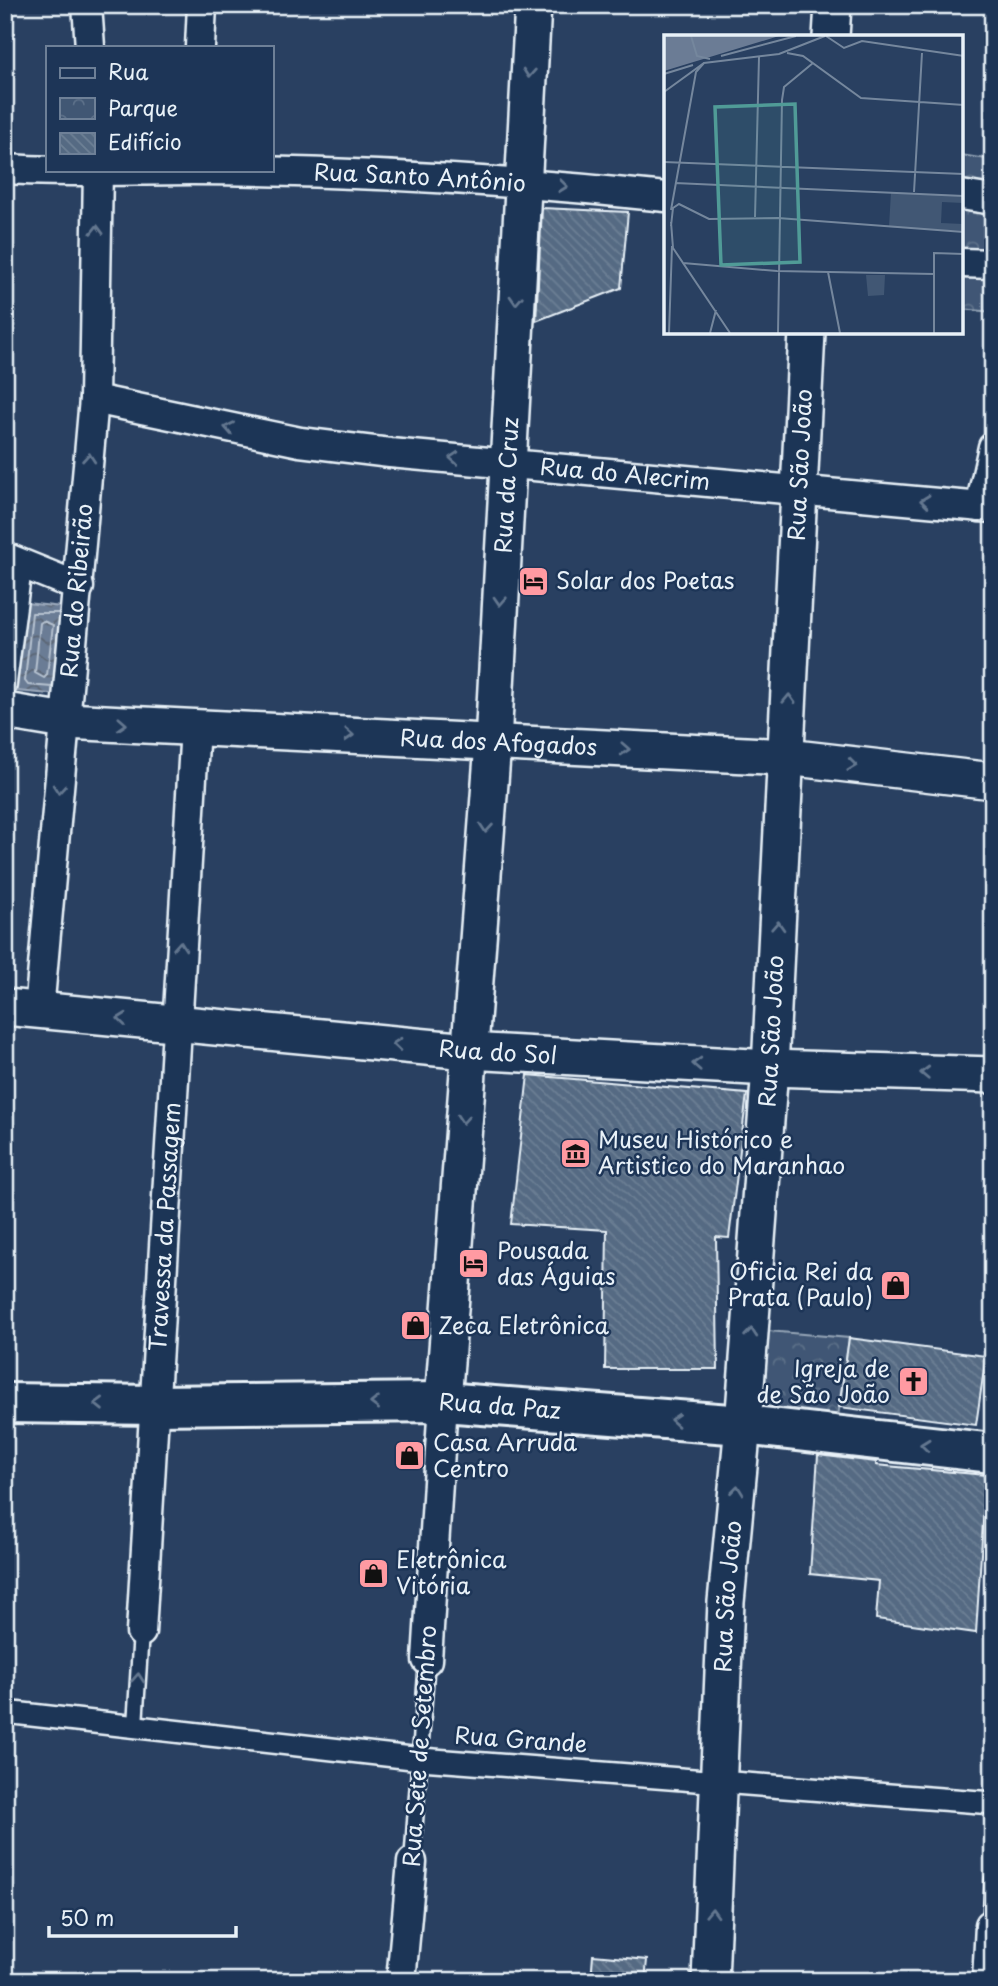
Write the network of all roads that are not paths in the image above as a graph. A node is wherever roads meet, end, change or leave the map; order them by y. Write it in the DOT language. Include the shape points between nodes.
graph roads {
  1 [pos="87,5"];
  2 [pos="202,5"];
  3 [pos="533,5"];
  4 [pos="833,5"];
  5 [pos="831,35"];
  6 [pos="90,46"];
  7 [pos="200,46"];
  8 [pos="5,169"];
  9 [pos="46,169"];
  10 [pos="98,172"];
  11 [pos="248,172"];
  12 [pos="522,182"];
  13 [pos="963,195"];
  14 [pos="664,197"];
  15 [pos="993,200"];
  16 [pos="963,263"];
  17 [pos="993,264"];
  18 [pos="807,334"];
  19 [pos="94,399"];
  20 [pos="993,447"];
  21 [pos="508,461"];
  22 [pos="798,489"];
  23 [pos="987,508"];
  24 [pos="13,560"];
  25 [pos="79,587"];
  26 [pos="5,686"];
  27 [pos="5,711"];
  28 [pos="65,721"];
  29 [pos="195,727"];
  30 [pos="493,743"];
  31 [pos="787,757"];
  32 [pos="993,781"];
  33 [pos="22,1009"];
  34 [pos="175,1025"];
  35 [pos="468,1051"];
  36 [pos="771,1068"];
  37 [pos="993,1075"];
  38 [pos="443,1402"];
  39 [pos="5,1403"];
  40 [pos="156,1405"];
  41 [pos="743,1425"];
  42 [pos="993,1453"];
  43 [pos="141,1632"];
  44 [pos="427,1660"];
  45 [pos="5,1712"];
  46 [pos="135,1725"];
  47 [pos="421,1759"];
  48 [pos="717,1782"];
  49 [pos="993,1803"];
  50 [pos="412,1861"];
  51 [pos="993,1880"];
  52 [pos="990,1925"];
  53 [pos="401,1981"];
  54 [pos="710,1981"];
  55 [pos="987,1981"];
  1 -- 6 [label="street"];
  2 -- 7 [label="street"];
  3 -- 12 [label="street, Rua da Cruz, one-way"];
  4 -- 5 [label="street"];
  8 -- 9 [label="street, Rua Santo Antônio"];
  19 -- 10 [label="street, Rua do Ribeirão, one-way"];
  11 -- 12 [label="street, Rua Santo Antônio"];
  12 -- 14 [label="street, Rua Santo Antônio, one-way"];
  12 -- 21 [label="street, Rua da Cruz, one-way"];
  13 -- 15 [label="street"];
  16 -- 17 [label="street"];
  18 -- 22 [label="street, Rua São João"];
  21 -- 19 [label="street, Rua do Alecrim, one-way" via="300,442"];
  25 -- 19 [label="street, Rua do Ribeirão, one-way"];
  20 -- 23 [label="street"];
  21 -- 22 [label="street, Rua do Alecrim"];
  21 -- 30 [label="street, Rua da Cruz, one-way"];
  23 -- 22 [label="street, Rua do Alecrim, one-way"];
  31 -- 22 [label="street, Rua São João, one-way"];
  24 -- 25 [label="street"];
  24 -- 26 [label="street"];
  25 -- 28 [label="street, Rua do Ribeirão"];
  27 -- 28 [label="street, Rua dos Afogados"];
  28 -- 29 [label="street, Rua dos Afogados, one-way"];
  28 -- 33 [label="street, Rua do Ribeirão, one-way"];
  29 -- 30 [label="street, Rua dos Afogados, one-way"];
  34 -- 29 [label="street, Travessa da Passagem, one-way"];
  30 -- 31 [label="street, Rua dos Afogados, one-way"];
  30 -- 35 [label="street, Rua da Cruz, one-way"];
  31 -- 32 [label="street, Rua dos Afogados, one-way"];
  36 -- 31 [label="street, Rua São João, one-way"];
  34 -- 33 [label="street, Rua do Sol, one-way"];
  35 -- 34 [label="street, Rua do Sol, one-way"];
  34 -- 40 [label="street, Travessa da Passagem"];
  36 -- 35 [label="street, Rua do Sol, one-way"];
  35 -- 38 [label="street, Rua Sete de Setembro, one-way"];
  37 -- 36 [label="street, Rua do Sol, one-way"];
  41 -- 36 [label="street, Rua São João, one-way"];
  38 -- 40 [label="main road, Rua da Paz, one-way"];
  41 -- 38 [label="main road, Rua da Paz, one-way"];
  38 -- 44 [label="street, Rua Sete de Setembro"];
  40 -- 39 [label="main road, Rua da Paz, one-way"];
  40 -- 43 [label="street, Travessa da Passagem"];
  42 -- 41 [label="main road, Rua da Paz, one-way"];
  48 -- 41 [label="street, Rua São João, one-way" via="726,1602"];
  46 -- 43 [label="lane, Travessa da Passagem, one-way"];
  44 -- 47 [label="lane, Rua Sete de Setembro"];
  45 -- 46 [label="street, Rua Grande"];
  46 -- 47 [label="street, Rua Grande"];
  47 -- 48 [label="street, Rua Grande"];
  47 -- 50 [label="lane, Rua Sete de Setembro"];
  48 -- 49 [label="street, Rua Grande"];
  54 -- 48 [label="street, Rua São João, one-way"];
  50 -- 53 [label="street, Rua Sete de Setembro"];
  51 -- 52 [label="lane"];
  52 -- 55 [label="street"];
}
